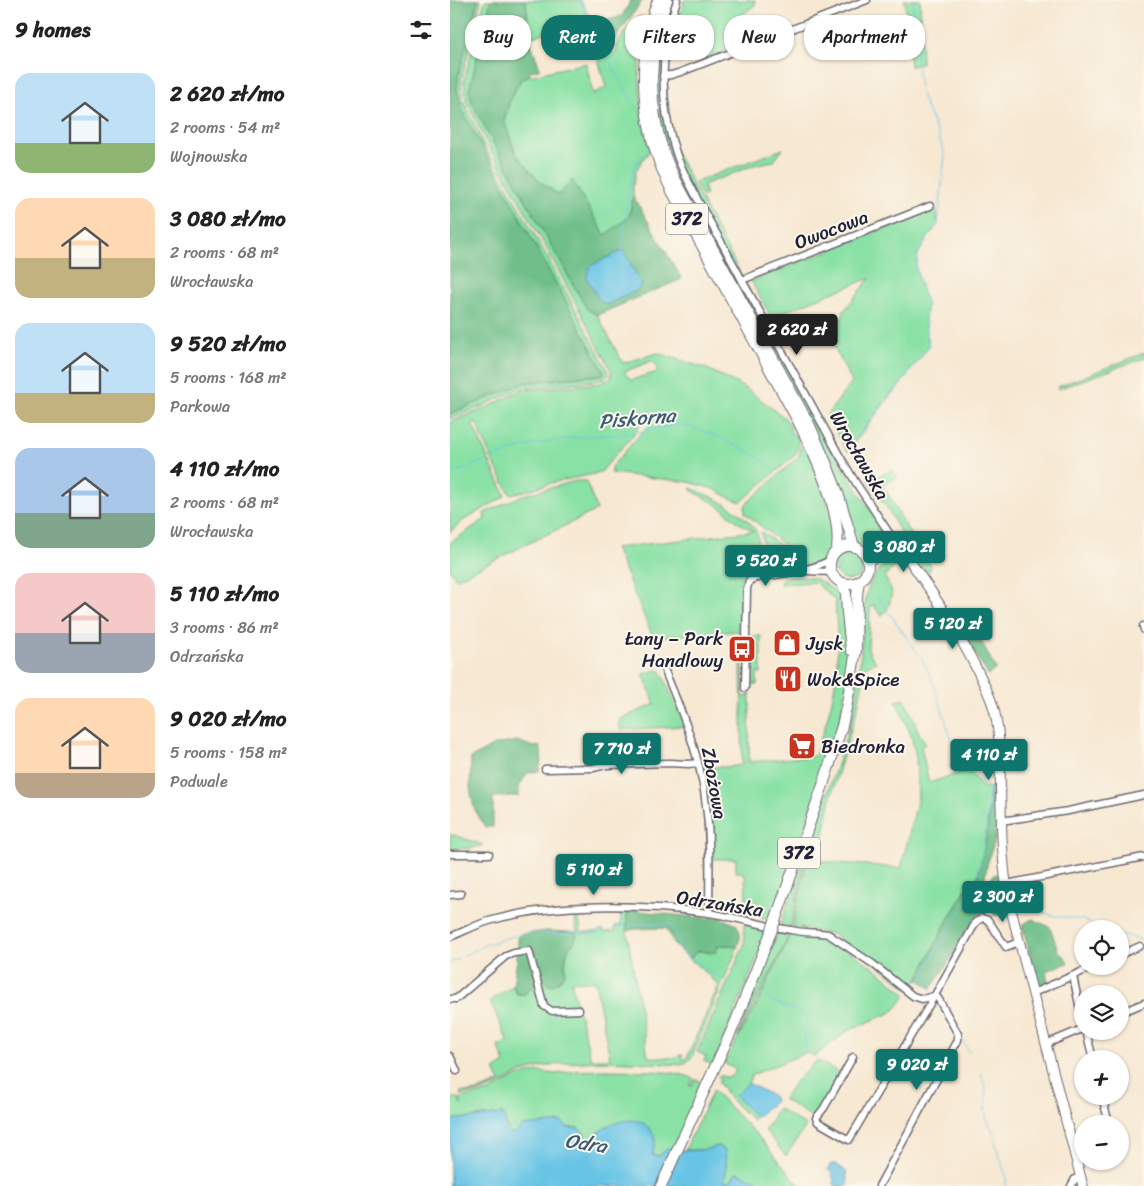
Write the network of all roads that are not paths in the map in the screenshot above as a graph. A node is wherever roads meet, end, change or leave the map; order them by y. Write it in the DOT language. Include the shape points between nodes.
graph roads {
  1 [pos="658,0"];
  2 [pos="667,0"];
  3 [pos="677,0"];
  4 [pos="867,0"];
  5 [pos="663,76"];
  6 [pos="930,206"];
  7 [pos="742,280"];
  8 [pos="895,541"];
  9 [pos="837,548"];
  10 [pos="858,548"];
  11 [pos="830,560"];
  12 [pos="868,563"];
  13 [pos="798,571"];
  14 [pos="831,572"];
  15 [pos="859,581"];
  16 [pos="842,583"];
  17 [pos="662,664"];
  18 [pos="852,673"];
  19 [pos="745,688"];
  20 [pos="698,763"];
  21 [pos="545,769"];
  22 [pos="1144,795"];
  23 [pos="1001,821"];
  24 [pos="450,854"];
  25 [pos="489,854"];
  26 [pos="1144,857"];
  27 [pos="1006,884"];
  28 [pos="461,894"];
  29 [pos="450,895"];
  30 [pos="709,913"];
  31 [pos="450,937"];
  32 [pos="1020,942"];
  33 [pos="1140,946"];
  34 [pos="1129,951"];
  35 [pos="1072,976"];
  36 [pos="1074,985"];
  37 [pos="1033,992"];
  38 [pos="934,996"];
  39 [pos="450,999"];
  40 [pos="1144,1003"];
  41 [pos="1129,1009"];
  42 [pos="578,1010"];
  43 [pos="1074,1032"];
  44 [pos="1046,1044"];
  45 [pos="450,1056"];
  46 [pos="853,1057"];
  47 [pos="457,1071"];
  48 [pos="1080,1176"];
  49 [pos="661,1186"];
  50 [pos="879,1186"];
  51 [pos="1071,1186"];
  52 [pos="1083,1186"];
  1 -- 9 [label="main road, 372" via="649,29 644,72 645,104 658,161 813,452 833,507"];
  2 -- 10 [label="main road, 372" via="657,32 652,72 655,120 665,156 810,426"];
  3 -- 5 [label="street, Wrocławska" via="668,32"];
  4 -- 5 [label="street" via="681,72"];
  5 -- 7 [label="street, Wrocławska" via="667,117 681,166"];
  6 -- 7 [label="street, Owocowa"];
  7 -- 8 [label="street, Wrocławska" via="856,483"];
  8 -- 10 [label="main road" via="878,547"];
  8 -- 12 [label="main road"];
  8 -- 23 [label="main road, Wrocławska" via="946,615 992,704 999,741"];
  9 -- 10 [label="main road" via="845,545"];
  9 -- 11 [label="main road"];
  10 -- 12 [label="main road, 372"];
  11 -- 13 [label="street"];
  11 -- 14 [label="main road"];
  12 -- 15 [label="main road, 372" via="866,574"];
  13 -- 14 [label="street"];
  13 -- 19 [label="street" via="750,580 748,584"];
  14 -- 16 [label="main road"];
  15 -- 16 [label="main road"];
  15 -- 18 [label="main road, 372"];
  16 -- 18 [label="main road, 372" via="846,594"];
  17 -- 20 [label="street, Zbożowa"];
  18 -- 49 [label="main road, 372, bridge" via="838,741 771,932 719,1061"];
  20 -- 21 [label="street"];
  20 -- 30 [label="street, Zbożowa" via="706,806"];
  22 -- 23 [label="street"];
  23 -- 27 [label="main road, Wrocławska"];
  24 -- 25 [label="street"];
  26 -- 27 [label="street"];
  27 -- 32 [label="main road, Wrocławska"];
  28 -- 29 [label="street"];
  30 -- 31 [label="street, Odrzańska" via="599,907 548,910 491,920"];
  30 -- 38 [label="street, Odrzańska" via="790,930 828,934 873,964 909,994 922,999"];
  32 -- 37 [label="main road, Wrocławska"];
  32 -- 38 [label="street" via="1006,947 992,924 982,918 976,922"];
  33 -- 34 [label="street"];
  35 -- 36 [label="street"];
  35 -- 37 [label="street"];
  37 -- 44 [label="main road, Wrocławska"];
  38 -- 46 [label="street" via="849,1140 816,1118"];
  38 -- 50 [label="street" via="956,1030 958,1040"];
  39 -- 42 [label="street" via="456,999 506,956 529,951 544,1006 552,1011"];
  40 -- 41 [label="street"];
  43 -- 44 [label="street"];
  44 -- 48 [label="main road, Wrocławska"];
  45 -- 47 [label="street"];
  48 -- 51 [label="street"];
  48 -- 52 [label="main road, Wrocławska"];
}
